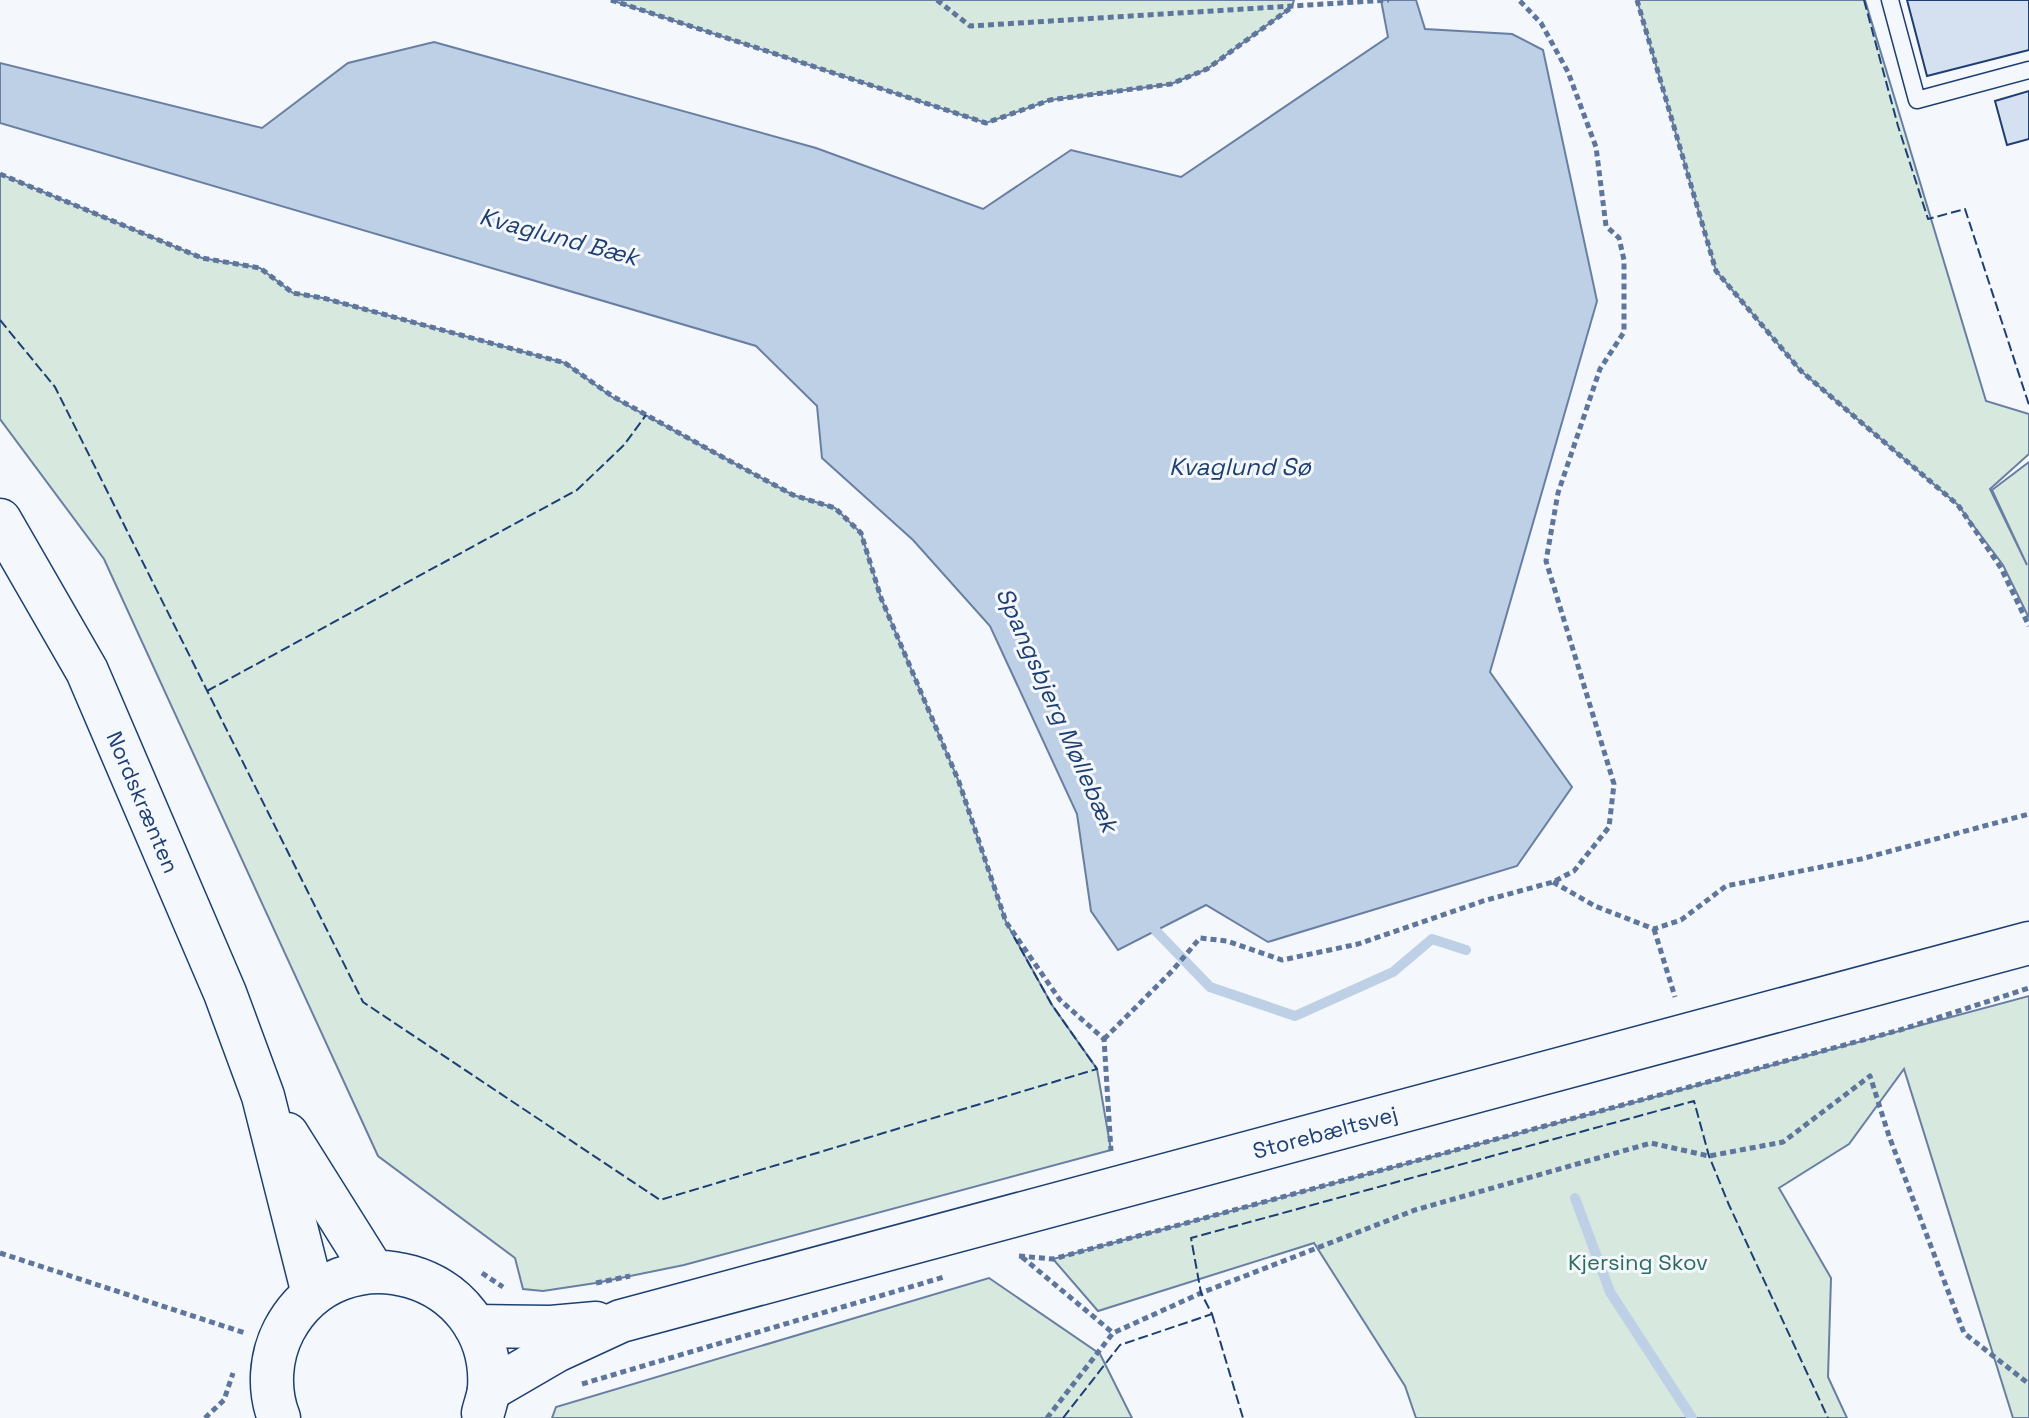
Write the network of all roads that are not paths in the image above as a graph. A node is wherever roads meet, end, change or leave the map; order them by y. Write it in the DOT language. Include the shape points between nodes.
graph roads {
  1 [pos="1890,0"];
  2 [pos="2029,70"];
  3 [pos="0,520"];
  4 [pos="2029,943"];
  5 [pos="263,1096"];
  6 [pos="373,1271"];
  7 [pos="313,1294"];
  8 [pos="621,1321"];
  9 [pos="475,1326"];
  10 [pos="485,1404"];
  11 [pos="269,1413"];
  1 -- 2 [label="lane" via="1917,100"];
  3 -- 5 [label="street, Nordskrænten" via="87,671 225,993"];
  4 -- 8 [label="street, Storebæltsvej"];
  5 -- 6 [label="street, Nordskrænten"];
  5 -- 7 [label="street, Nordskrænten"];
  6 -- 7 [label="street" via="341,1278"];
  6 -- 9 [label="street" via="403,1273 432,1284"];
  7 -- 11 [label="street" via="277,1343"];
  8 -- 9 [label="street, Storebæltsvej"];
  8 -- 10 [label="street, Storebæltsvej" via="556,1351"];
  9 -- 10 [label="street" via="487,1358"];
}
